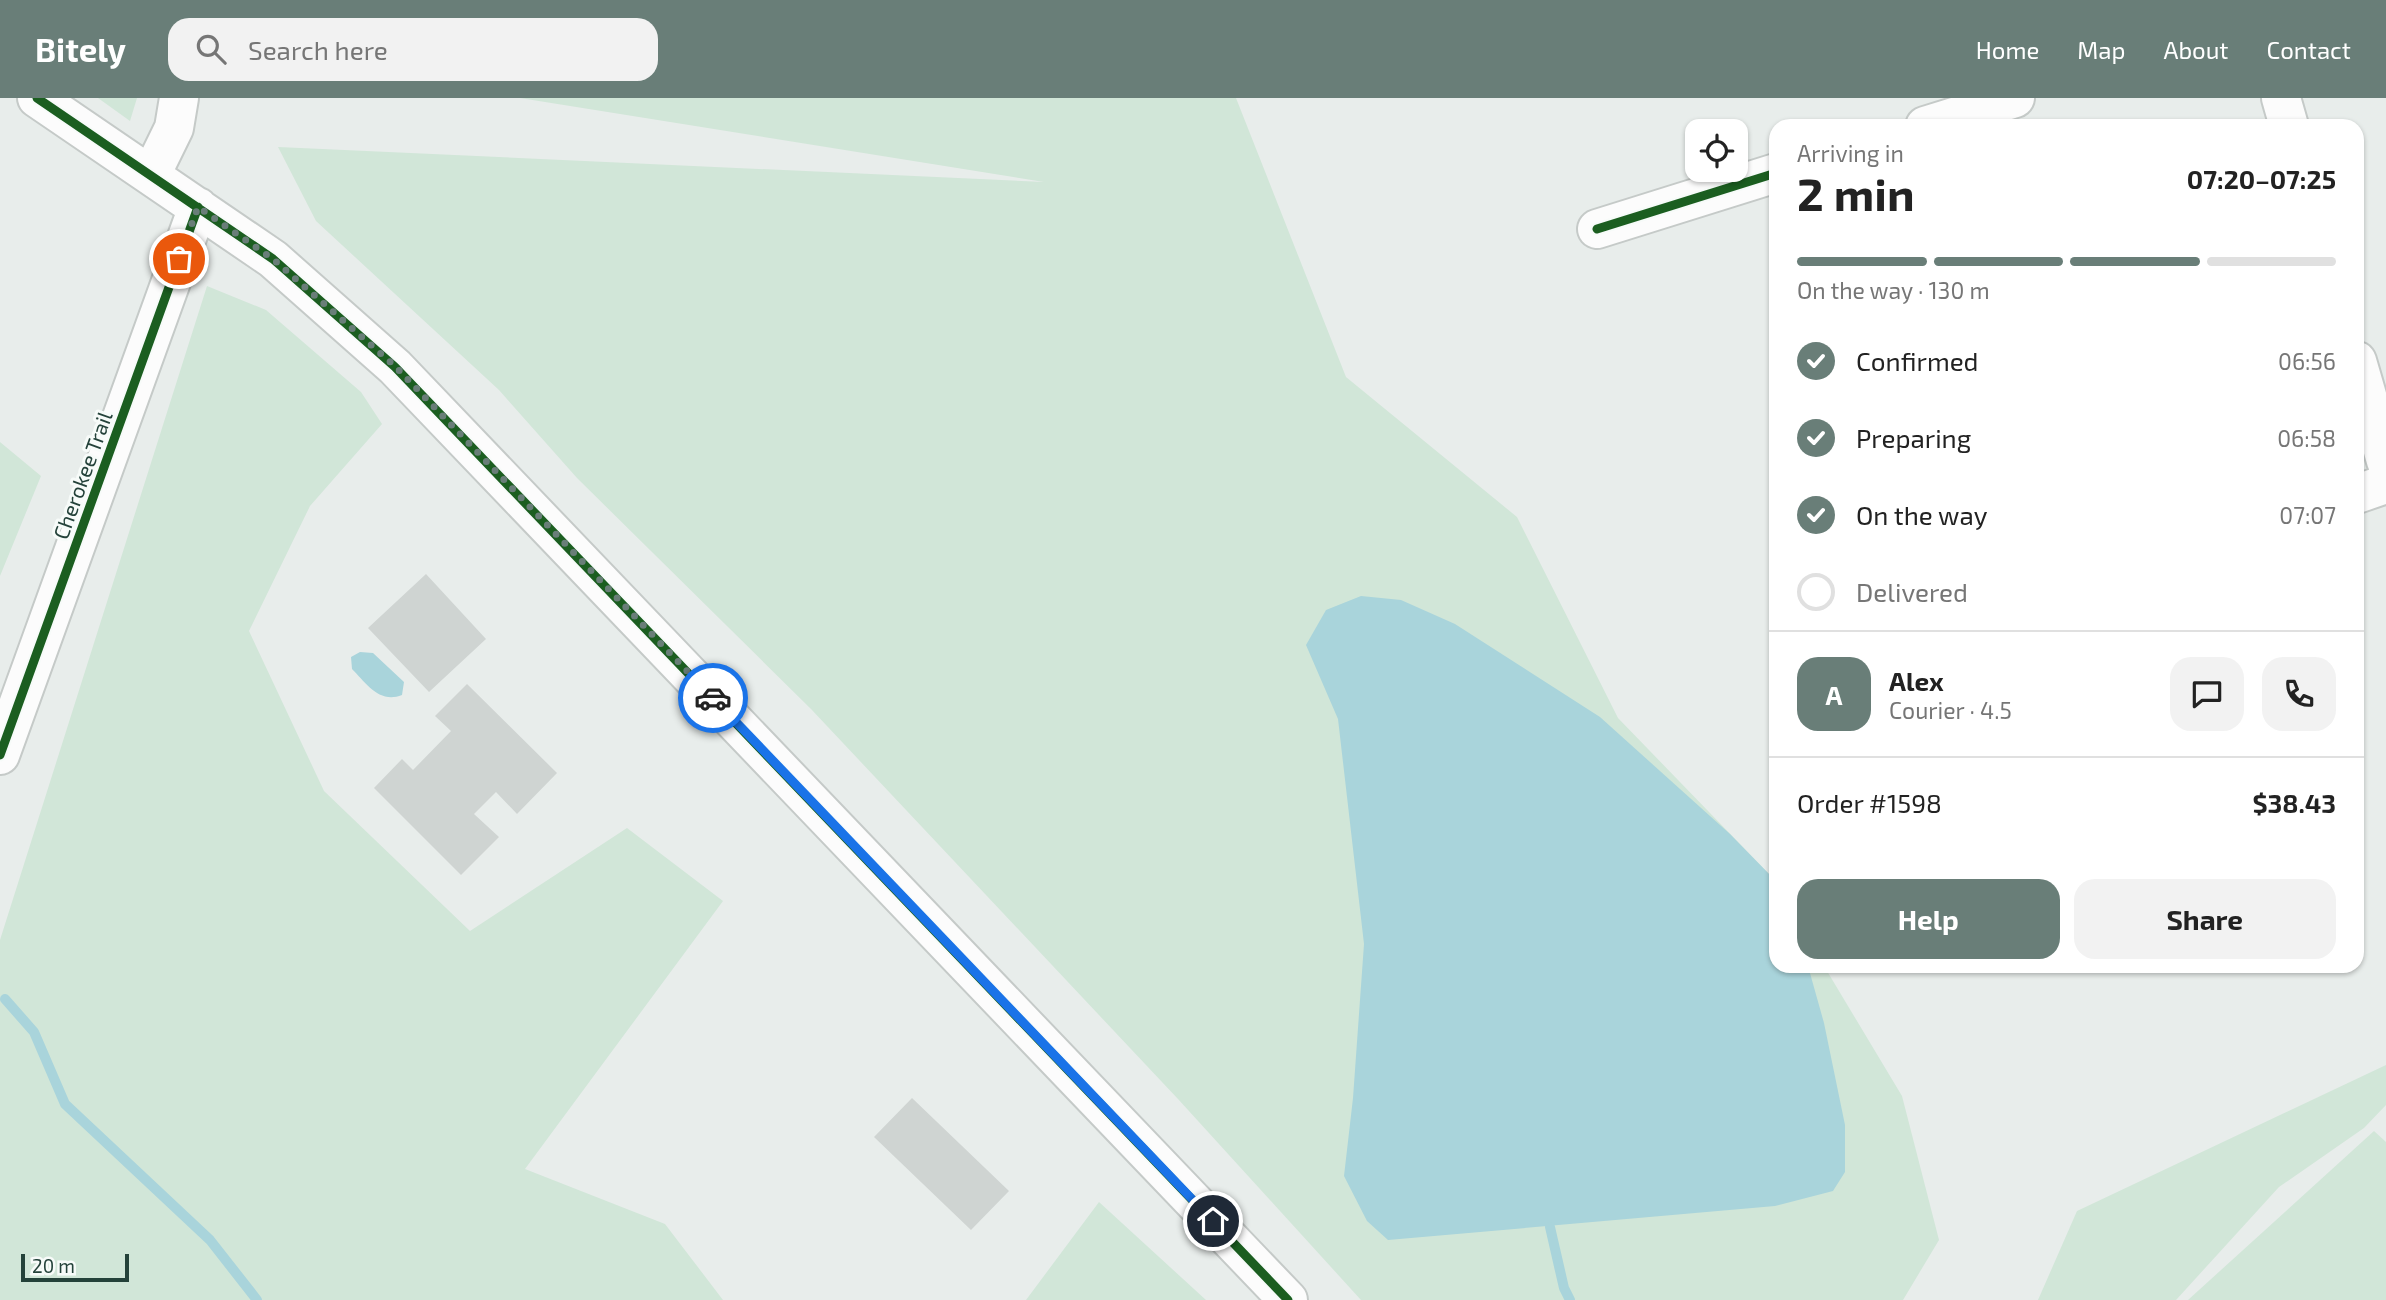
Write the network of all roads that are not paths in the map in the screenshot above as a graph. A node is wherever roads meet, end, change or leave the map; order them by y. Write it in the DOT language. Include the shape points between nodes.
graph roads {
  1 [pos="37,98"];
  2 [pos="179,98"];
  3 [pos="2015,98"];
  4 [pos="2281,98"];
  5 [pos="1948,119"];
  6 [pos="2287,119"];
  7 [pos="150,175"];
  8 [pos="1769,175"];
  9 [pos="198,207"];
  10 [pos="1597,229"];
  11 [pos="2364,385"];
  12 [pos="2386,461"];
  13 [pos="2386,484"];
  14 [pos="2364,492"];
  15 [pos="0,755"];
  16 [pos="1288,1300"];
  1 -- 7 [label="street"];
  2 -- 7 [label="street" via="174,128"];
  3 -- 5 [label="street"];
  4 -- 6 [label="street"];
  7 -- 9 [label="street"];
  8 -- 10 [label="street"];
  9 -- 15 [label="street, Cherokee Trail"];
  9 -- 16 [label="street" via="273,259 395,366"];
  11 -- 12 [label="street"];
  13 -- 14 [label="street"];
}
